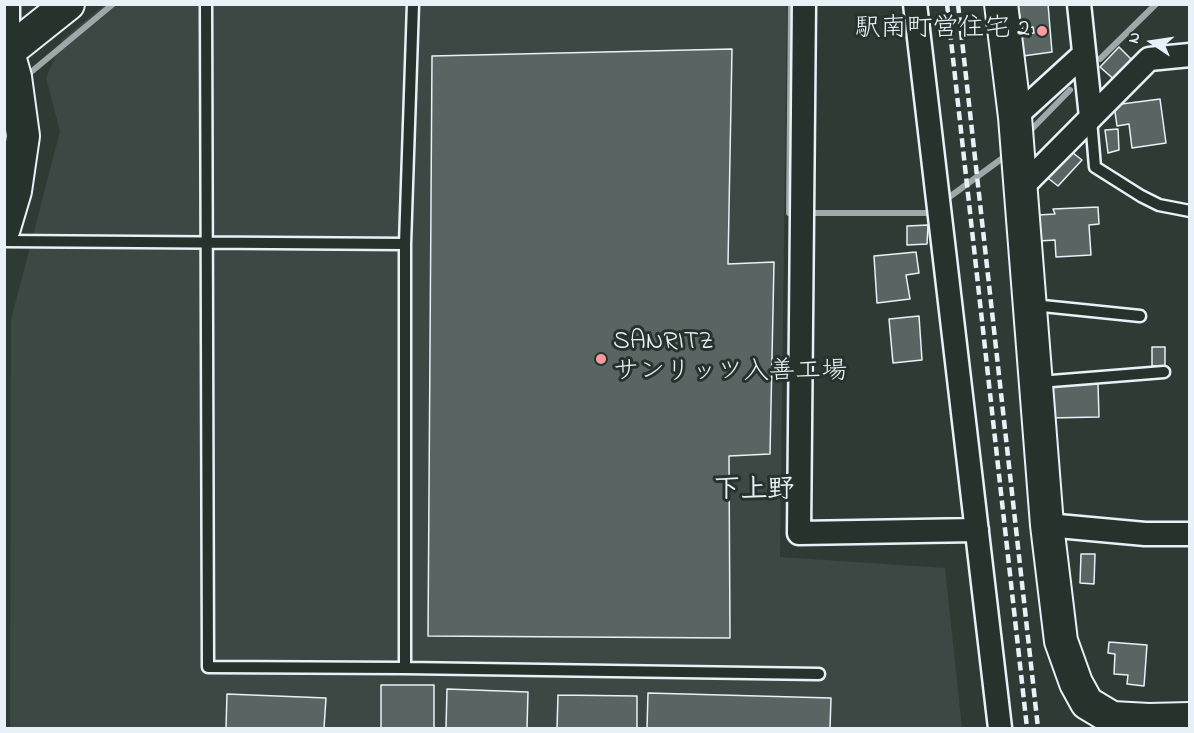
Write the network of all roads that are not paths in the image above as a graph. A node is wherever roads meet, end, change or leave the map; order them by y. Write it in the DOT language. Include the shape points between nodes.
graph roads {
  1 [pos="8,4"];
  2 [pos="68,4"];
  3 [pos="206,4"];
  4 [pos="413,4"];
  5 [pos="804,4"];
  6 [pos="915,4"];
  7 [pos="1001,4"];
  8 [pos="1079,4"];
  9 [pos="6,53"];
  10 [pos="1084,54"];
  11 [pos="1190,55"];
  12 [pos="1015,117"];
  13 [pos="1091,117"];
  14 [pos="1021,188"];
  15 [pos="1190,210"];
  16 [pos="4,228"];
  17 [pos="4,241"];
  18 [pos="207,242"];
  19 [pos="405,244"];
  20 [pos="1030,305"];
  21 [pos="1140,316"];
  22 [pos="1164,372"];
  23 [pos="1036,382"];
  24 [pos="1047,525"];
  25 [pos="977,530"];
  26 [pos="1190,534"];
  27 [pos="405,668"];
  28 [pos="819,674"];
  29 [pos="1190,719"];
  30 [pos="1000,729"];
  1 -- 9 [label="street"];
  2 -- 9 [label="street"];
  3 -- 18 [label="lane"];
  4 -- 19 [label="lane"];
  5 -- 25 [label="street" via="799,533"];
  6 -- 25 [label="street"];
  7 -- 12 [label="street"];
  8 -- 10 [label="street"];
  9 -- 16 [label="street" via="15,77 23,136 15,190"];
  10 -- 12 [label="street"];
  10 -- 13 [label="street"];
  11 -- 13 [label="street" via="1149,59"];
  12 -- 14 [label="street"];
  13 -- 14 [label="street"];
  13 -- 15 [label="lane" via="1095,167 1150,201"];
  14 -- 20 [label="street"];
  17 -- 18 [label="lane"];
  18 -- 19 [label="lane"];
  18 -- 27 [label="lane" via="208,667"];
  19 -- 27 [label="lane"];
  20 -- 21 [label="lane"];
  20 -- 23 [label="street"];
  22 -- 23 [label="lane"];
  23 -- 24 [label="street"];
  24 -- 26 [label="street"];
  24 -- 29 [label="street" via="1061,641 1087,703 1112,718"];
  25 -- 30 [label="street"];
  27 -- 28 [label="lane"];
}
